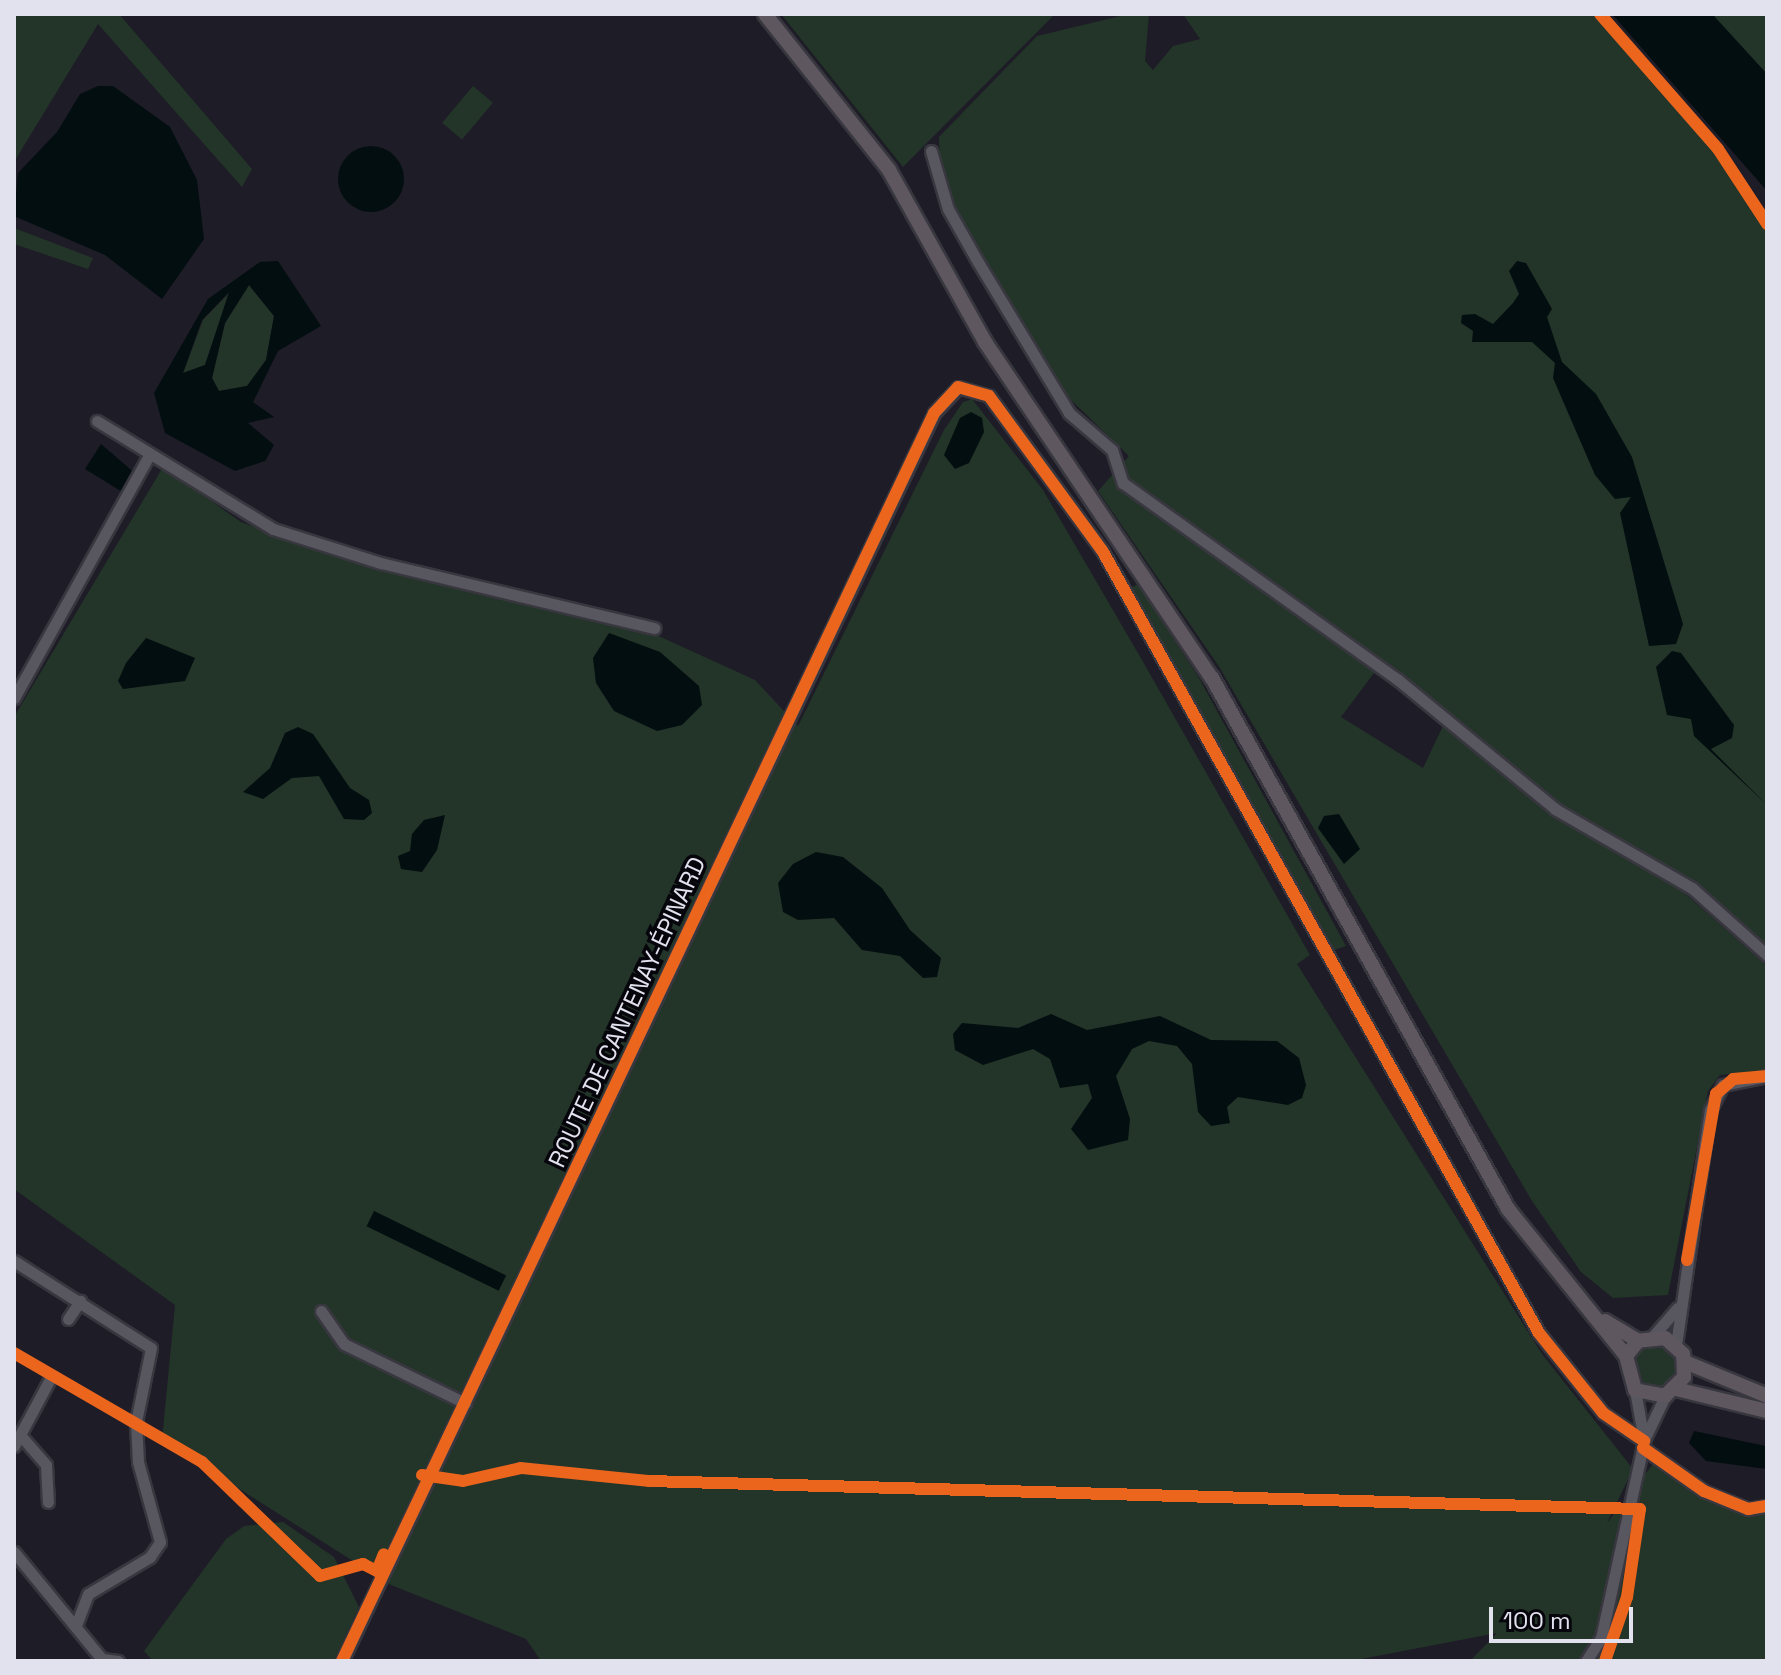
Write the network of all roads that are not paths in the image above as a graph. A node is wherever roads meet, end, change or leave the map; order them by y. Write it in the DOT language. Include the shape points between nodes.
graph roads {
  1 [pos="765,14"];
  2 [pos="931,151"];
  3 [pos="97,421"];
  4 [pos="150,454"];
  5 [pos="654,628"];
  6 [pos="14,698"];
  7 [pos="1767,955"];
  8 [pos="1767,1076"];
  9 [pos="14,1261"];
  10 [pos="80,1301"];
  11 [pos="1677,1308"];
  12 [pos="321,1311"];
  13 [pos="1597,1317"];
  14 [pos="68,1319"];
  15 [pos="1646,1339"];
  16 [pos="1676,1345"];
  17 [pos="1626,1356"];
  18 [pos="1685,1362"];
  19 [pos="51,1377"];
  20 [pos="1635,1390"];
  21 [pos="1670,1393"];
  22 [pos="1767,1396"];
  23 [pos="465,1403"];
  24 [pos="1767,1411"];
  25 [pos="18,1441"];
  26 [pos="1644,1443"];
  27 [pos="48,1502"];
  28 [pos="1765,1506"];
  29 [pos="14,1552"];
  30 [pos="76,1626"];
  31 [pos="102,1659"];
  32 [pos="89,1661"];
  33 [pos="118,1661"];
  34 [pos="342,1661"];
  35 [pos="1586,1661"];
  1 -- 13 [label="main road" via="889,170 1010,381 1212,678 1508,1209"];
  2 -- 7 [label="street" via="948,209 978,262 1069,413 1112,450 1123,483 1397,679 1555,809 1692,888"];
  3 -- 4 [label="street"];
  4 -- 5 [label="street" via="273,529 381,563"];
  4 -- 6 [label="street"];
  8 -- 11 [label="street" via="1733,1079 1716,1094"];
  9 -- 10 [label="street"];
  10 -- 14 [label="street"];
  10 -- 30 [label="street" via="151,1348 136,1422 138,1462 160,1542 150,1557 88,1594"];
  11 -- 15 [label="street"];
  11 -- 16 [label="street"];
  12 -- 23 [label="street" via="344,1344"];
  13 -- 15 [label="main road"];
  13 -- 17 [label="main road"];
  15 -- 16 [label="main road"];
  15 -- 17 [label="main road"];
  16 -- 18 [label="main road"];
  17 -- 20 [label="main road"];
  18 -- 21 [label="main road"];
  18 -- 22 [label="main road"];
  19 -- 25 [label="street"];
  20 -- 21 [label="main road"];
  20 -- 26 [label="street"];
  21 -- 24 [label="main road" via="1694,1388"];
  21 -- 26 [label="street"];
  23 -- 26 [label="street, ROUTE DE CANTENAY-ÉPINARD" via="934,413 958,387 989,396 1103,552 1539,1333 1603,1413"];
  23 -- 34 [label="street, ROUTE DE CANTENAY-ÉPINARD"];
  25 -- 27 [label="street" via="46,1465"];
  26 -- 28 [label="street" via="1704,1491 1748,1509"];
  26 -- 35 [label="street" via="1617,1578 1601,1638"];
  29 -- 30 [label="street"];
  30 -- 31 [label="street"];
  31 -- 32 [label="street"];
  31 -- 33 [label="street"];
}
